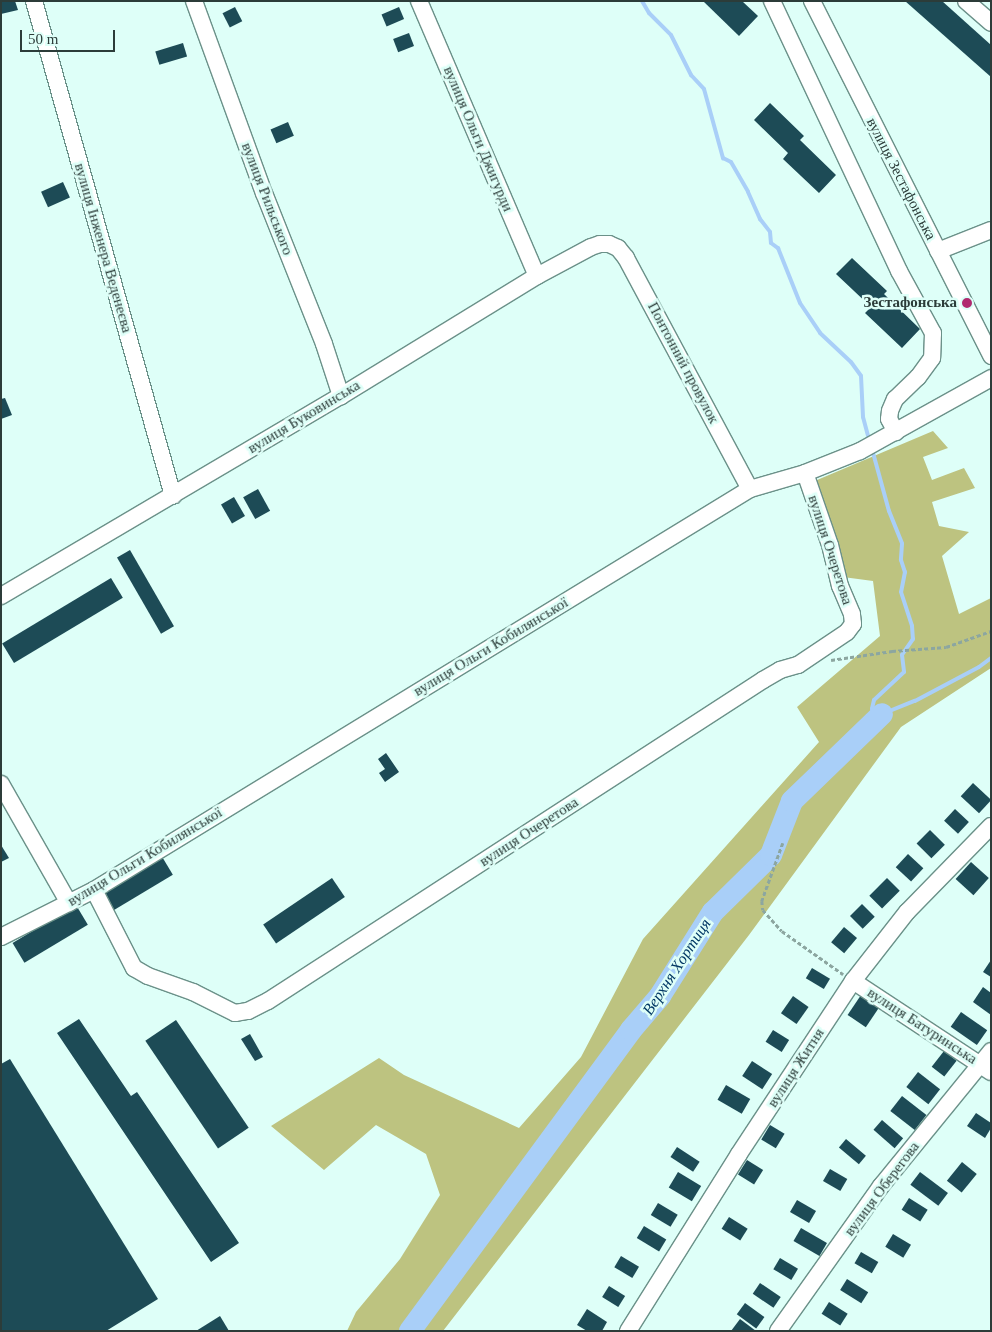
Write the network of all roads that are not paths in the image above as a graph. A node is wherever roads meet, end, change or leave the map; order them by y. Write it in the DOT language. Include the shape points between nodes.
graph roads {
  1 [pos="34,1"];
  2 [pos="194,1"];
  3 [pos="419,1"];
  4 [pos="772,1"];
  5 [pos="812,1"];
  6 [pos="966,1"];
  7 [pos="991,23"];
  8 [pos="991,230"];
  9 [pos="609,244"];
  10 [pos="938,252"];
  11 [pos="537,276"];
  12 [pos="991,356"];
  13 [pos="991,378"];
  14 [pos="341,396"];
  15 [pos="890,435"];
  16 [pos="805,473"];
  17 [pos="750,489"];
  18 [pos="173,496"];
  19 [pos="1,596"];
  20 [pos="1,784"];
  21 [pos="991,826"];
  22 [pos="94,890"];
  23 [pos="69,902"];
  24 [pos="1,937"];
  25 [pos="853,981"];
  26 [pos="991,1051"];
  27 [pos="985,1068"];
  28 [pos="628,1331"];
  29 [pos="778,1331"];
  1 -- 18 [label="street, вулиця Інженера Веденеєва"];
  2 -- 14 [label="street, вулиця Рильського"];
  3 -- 11 [label="street, вулиця Ольги Джигурди"];
  4 -- 15 [label="street" via="899,271 933,333 932,358 895,399 889,418"];
  5 -- 10 [label="street, вулиця Зестафонська"];
  6 -- 7 [label="street"];
  8 -- 10 [label="street"];
  9 -- 11 [label="street, вулиця Буковинська" via="591,247"];
  9 -- 17 [label="street, Понтонний провулок" via="618,248 626,258"];
  10 -- 12 [label="street, вулиця Зестафонська"];
  11 -- 14 [label="street, вулиця Буковинська"];
  13 -- 15 [label="street, вулиця Ольги Кобилянської"];
  14 -- 18 [label="street, вулиця Буковинська"];
  15 -- 16 [label="street, вулиця Ольги Кобилянської"];
  16 -- 17 [label="street, вулиця Ольги Кобилянської"];
  16 -- 22 [label="street, вулиця Очеретова" via="830,545 840,586 854,620 850,628 798,665 763,680 268,1001 235,1014 193,992 134,968"];
  17 -- 22 [label="street, вулиця Ольги Кобилянської"];
  18 -- 19 [label="street, вулиця Буковинська"];
  20 -- 23 [label="street"];
  21 -- 25 [label="street, вулиця Житня" via="907,912"];
  22 -- 23 [label="street, вулиця Ольги Кобилянської"];
  23 -- 24 [label="street, вулиця Ольги Кобилянської"];
  25 -- 27 [label="street, вулиця Батуринська"];
  25 -- 28 [label="street, вулиця Житня"];
  26 -- 27 [label="street, вулиця Оберегова"];
  27 -- 29 [label="street, вулиця Оберегова" via="881,1186"];
}
